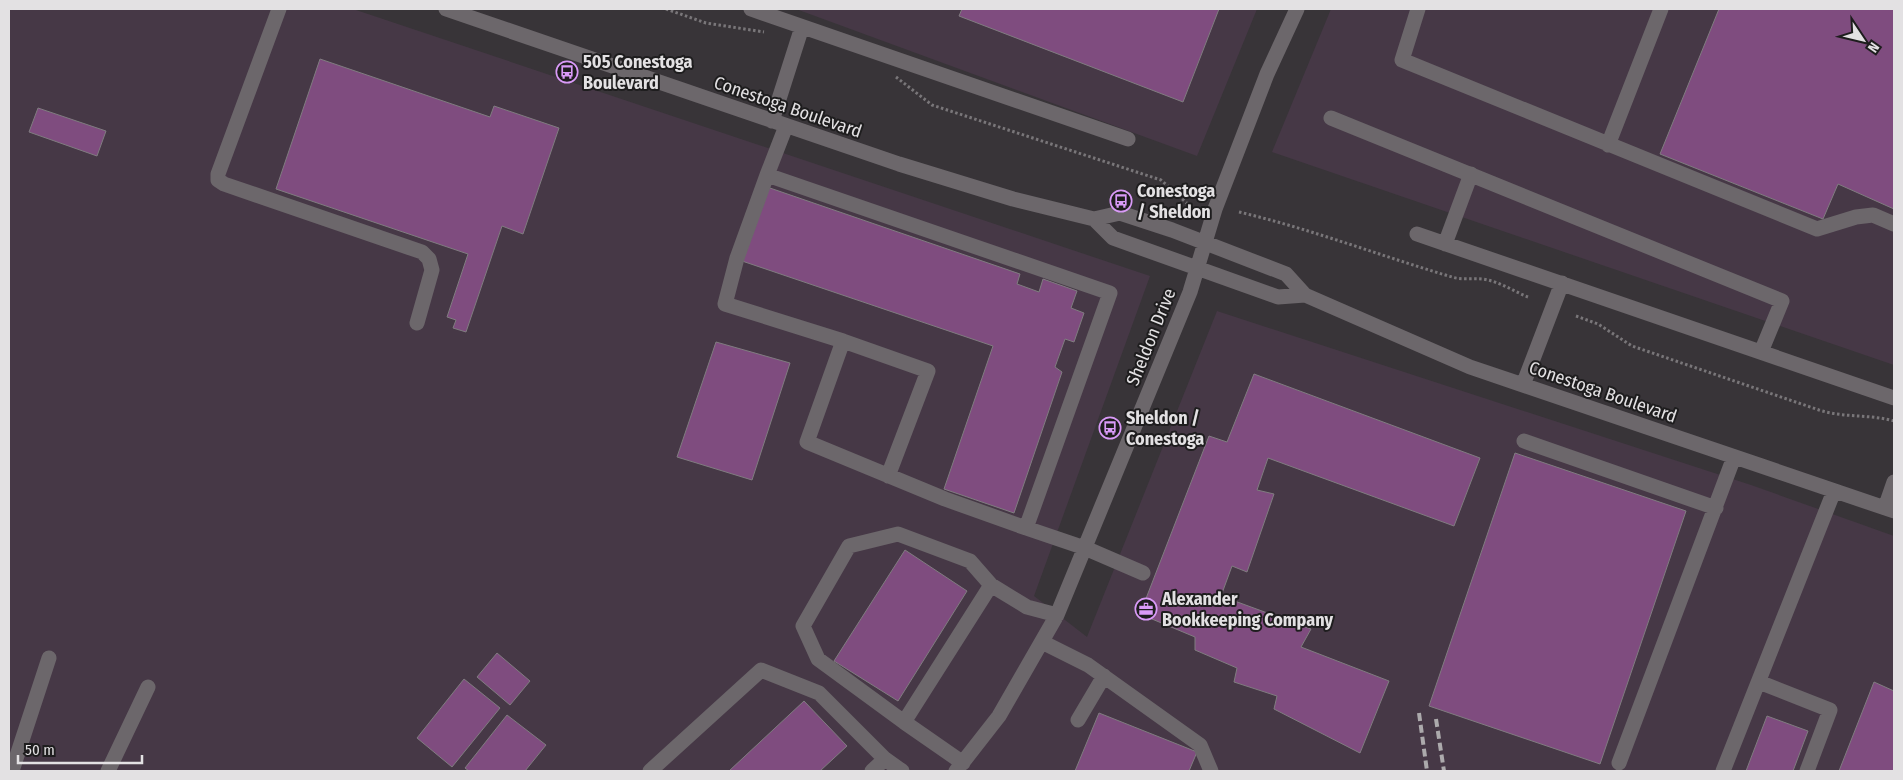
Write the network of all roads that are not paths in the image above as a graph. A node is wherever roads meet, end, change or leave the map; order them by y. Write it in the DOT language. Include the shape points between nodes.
graph roads {
  1 [pos="279,9"];
  2 [pos="446,9"];
  3 [pos="751,9"];
  4 [pos="1297,9"];
  5 [pos="1418,9"];
  6 [pos="1661,9"];
  7 [pos="802,27"];
  8 [pos="1331,118"];
  9 [pos="779,124"];
  10 [pos="1128,139"];
  11 [pos="1608,145"];
  12 [pos="1471,174"];
  13 [pos="767,176"];
  14 [pos="1094,219"];
  15 [pos="1894,224"];
  16 [pos="1417,234"];
  17 [pos="1206,241"];
  18 [pos="1445,244"];
  19 [pos="1198,267"];
  20 [pos="1562,283"];
  21 [pos="1305,295"];
  22 [pos="417,323"];
  23 [pos="843,341"];
  24 [pos="1761,352"];
  25 [pos="1523,385"];
  26 [pos="1894,398"];
  27 [pos="1524,441"];
  28 [pos="1734,457"];
  29 [pos="888,476"];
  30 [pos="1894,482"];
  31 [pos="1834,491"];
  32 [pos="1716,508"];
  33 [pos="1890,509"];
  34 [pos="1026,528"];
  35 [pos="1085,548"];
  36 [pos="1143,573"];
  37 [pos="991,585"];
  38 [pos="1057,615"];
  39 [pos="1042,642"];
  40 [pos="49,658"];
  41 [pos="1104,676"];
  42 [pos="1759,682"];
  43 [pos="148,687"];
  44 [pos="1078,720"];
  45 [pos="904,722"];
  46 [pos="885,759"];
  47 [pos="1619,763"];
  48 [pos="960,767"];
  49 [pos="12,771"];
  50 [pos="108,771"];
  51 [pos="650,771"];
  52 [pos="872,771"];
  53 [pos="902,771"];
  54 [pos="1211,771"];
  55 [pos="1723,771"];
  56 [pos="1806,771"];
  1 -- 22 [label="street" via="218,180 422,252 429,259 432,270"];
  2 -- 9 [label="street, Conestoga Boulevard"];
  3 -- 7 [label="street"];
  4 -- 17 [label="street, Sheldon Drive" via="1267,74"];
  5 -- 11 [label="street" via="1402,60"];
  6 -- 11 [label="street"];
  7 -- 9 [label="street"];
  7 -- 10 [label="street"];
  8 -- 12 [label="street"];
  9 -- 13 [label="street"];
  9 -- 14 [label="street, Conestoga Boulevard" via="1012,200"];
  11 -- 15 [label="street" via="1817,229 1873,215"];
  12 -- 18 [label="street"];
  12 -- 24 [label="street" via="1782,301"];
  13 -- 23 [label="street" via="724,304"];
  13 -- 34 [label="street" via="1110,293"];
  14 -- 17 [label="street, Conestoga Boulevard" via="1120,213"];
  14 -- 19 [label="street, Conestoga Boulevard" via="1113,238"];
  16 -- 18 [label="street"];
  17 -- 19 [label="street, Sheldon Drive"];
  17 -- 21 [label="street, Conestoga Boulevard" via="1286,274"];
  18 -- 20 [label="street"];
  19 -- 21 [label="street, Conestoga Boulevard" via="1278,297"];
  19 -- 35 [label="street, Sheldon Drive"];
  20 -- 24 [label="street"];
  20 -- 25 [label="street"];
  21 -- 25 [label="street, Conestoga Boulevard" via="1470,367"];
  23 -- 29 [label="street" via="806,442"];
  23 -- 29 [label="street" via="928,371"];
  24 -- 26 [label="street"];
  25 -- 28 [label="street, Conestoga Boulevard"];
  27 -- 32 [label="street"];
  28 -- 31 [label="street, Conestoga Boulevard"];
  28 -- 32 [label="street"];
  29 -- 34 [label="street"];
  30 -- 33 [label="street"];
  31 -- 33 [label="street, Conestoga Boulevard"];
  31 -- 42 [label="street"];
  32 -- 47 [label="street"];
  34 -- 35 [label="street"];
  35 -- 36 [label="street"];
  35 -- 38 [label="street, Sheldon Drive"];
  37 -- 38 [label="street" via="1027,607"];
  37 -- 45 [label="street"];
  37 -- 45 [label="street" via="970,561 898,534 849,546 803,626 818,659"];
  38 -- 39 [label="street, Sheldon Drive"];
  39 -- 41 [label="street"];
  39 -- 48 [label="street, Sheldon Drive" via="999,716"];
  40 -- 49 [label="street"];
  41 -- 44 [label="street"];
  41 -- 54 [label="street" via="1200,745"];
  42 -- 55 [label="street"];
  42 -- 56 [label="street" via="1830,710"];
  43 -- 50 [label="street"];
  45 -- 48 [label="street"];
  46 -- 51 [label="street" via="819,693 761,670"];
  46 -- 52 [label="street"];
  46 -- 53 [label="street"];
}
